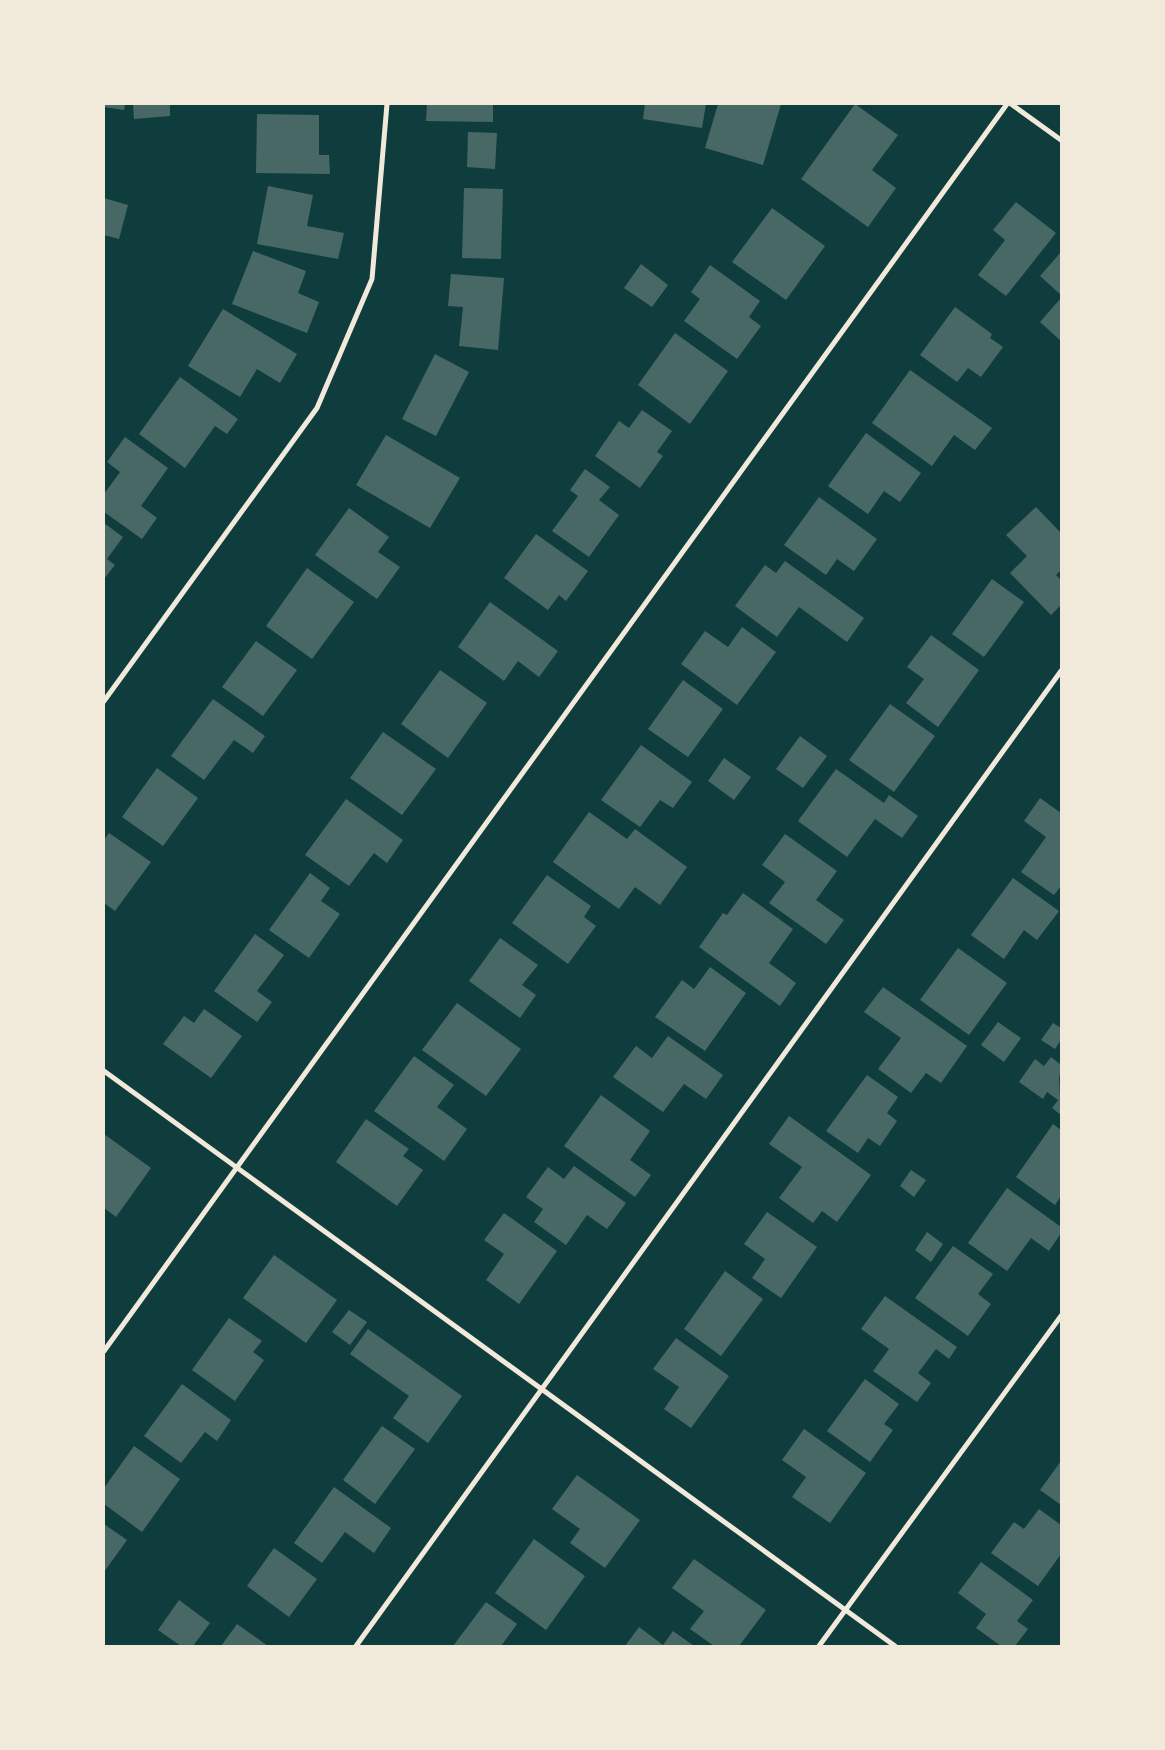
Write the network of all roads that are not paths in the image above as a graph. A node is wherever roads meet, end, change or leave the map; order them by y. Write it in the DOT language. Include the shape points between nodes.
graph roads {
  1 [pos="387,104"];
  2 [pos="1009,104"];
  3 [pos="1061,140"];
  4 [pos="1061,671"];
  5 [pos="104,701"];
  6 [pos="104,1071"];
  7 [pos="235,1169"];
  8 [pos="1061,1316"];
  9 [pos="104,1351"];
  10 [pos="542,1389"];
  11 [pos="844,1611"];
  12 [pos="356,1646"];
  13 [pos="819,1646"];
  14 [pos="894,1646"];
  1 -- 5 [label="street" via="372,279 317,408"];
  2 -- 3 [label="street"];
  2 -- 7 [label="street"];
  4 -- 10 [label="street"];
  6 -- 7 [label="street"];
  7 -- 9 [label="street"];
  7 -- 10 [label="street"];
  8 -- 11 [label="street"];
  10 -- 11 [label="street"];
  10 -- 12 [label="street"];
  11 -- 13 [label="street"];
  11 -- 14 [label="street"];
}
